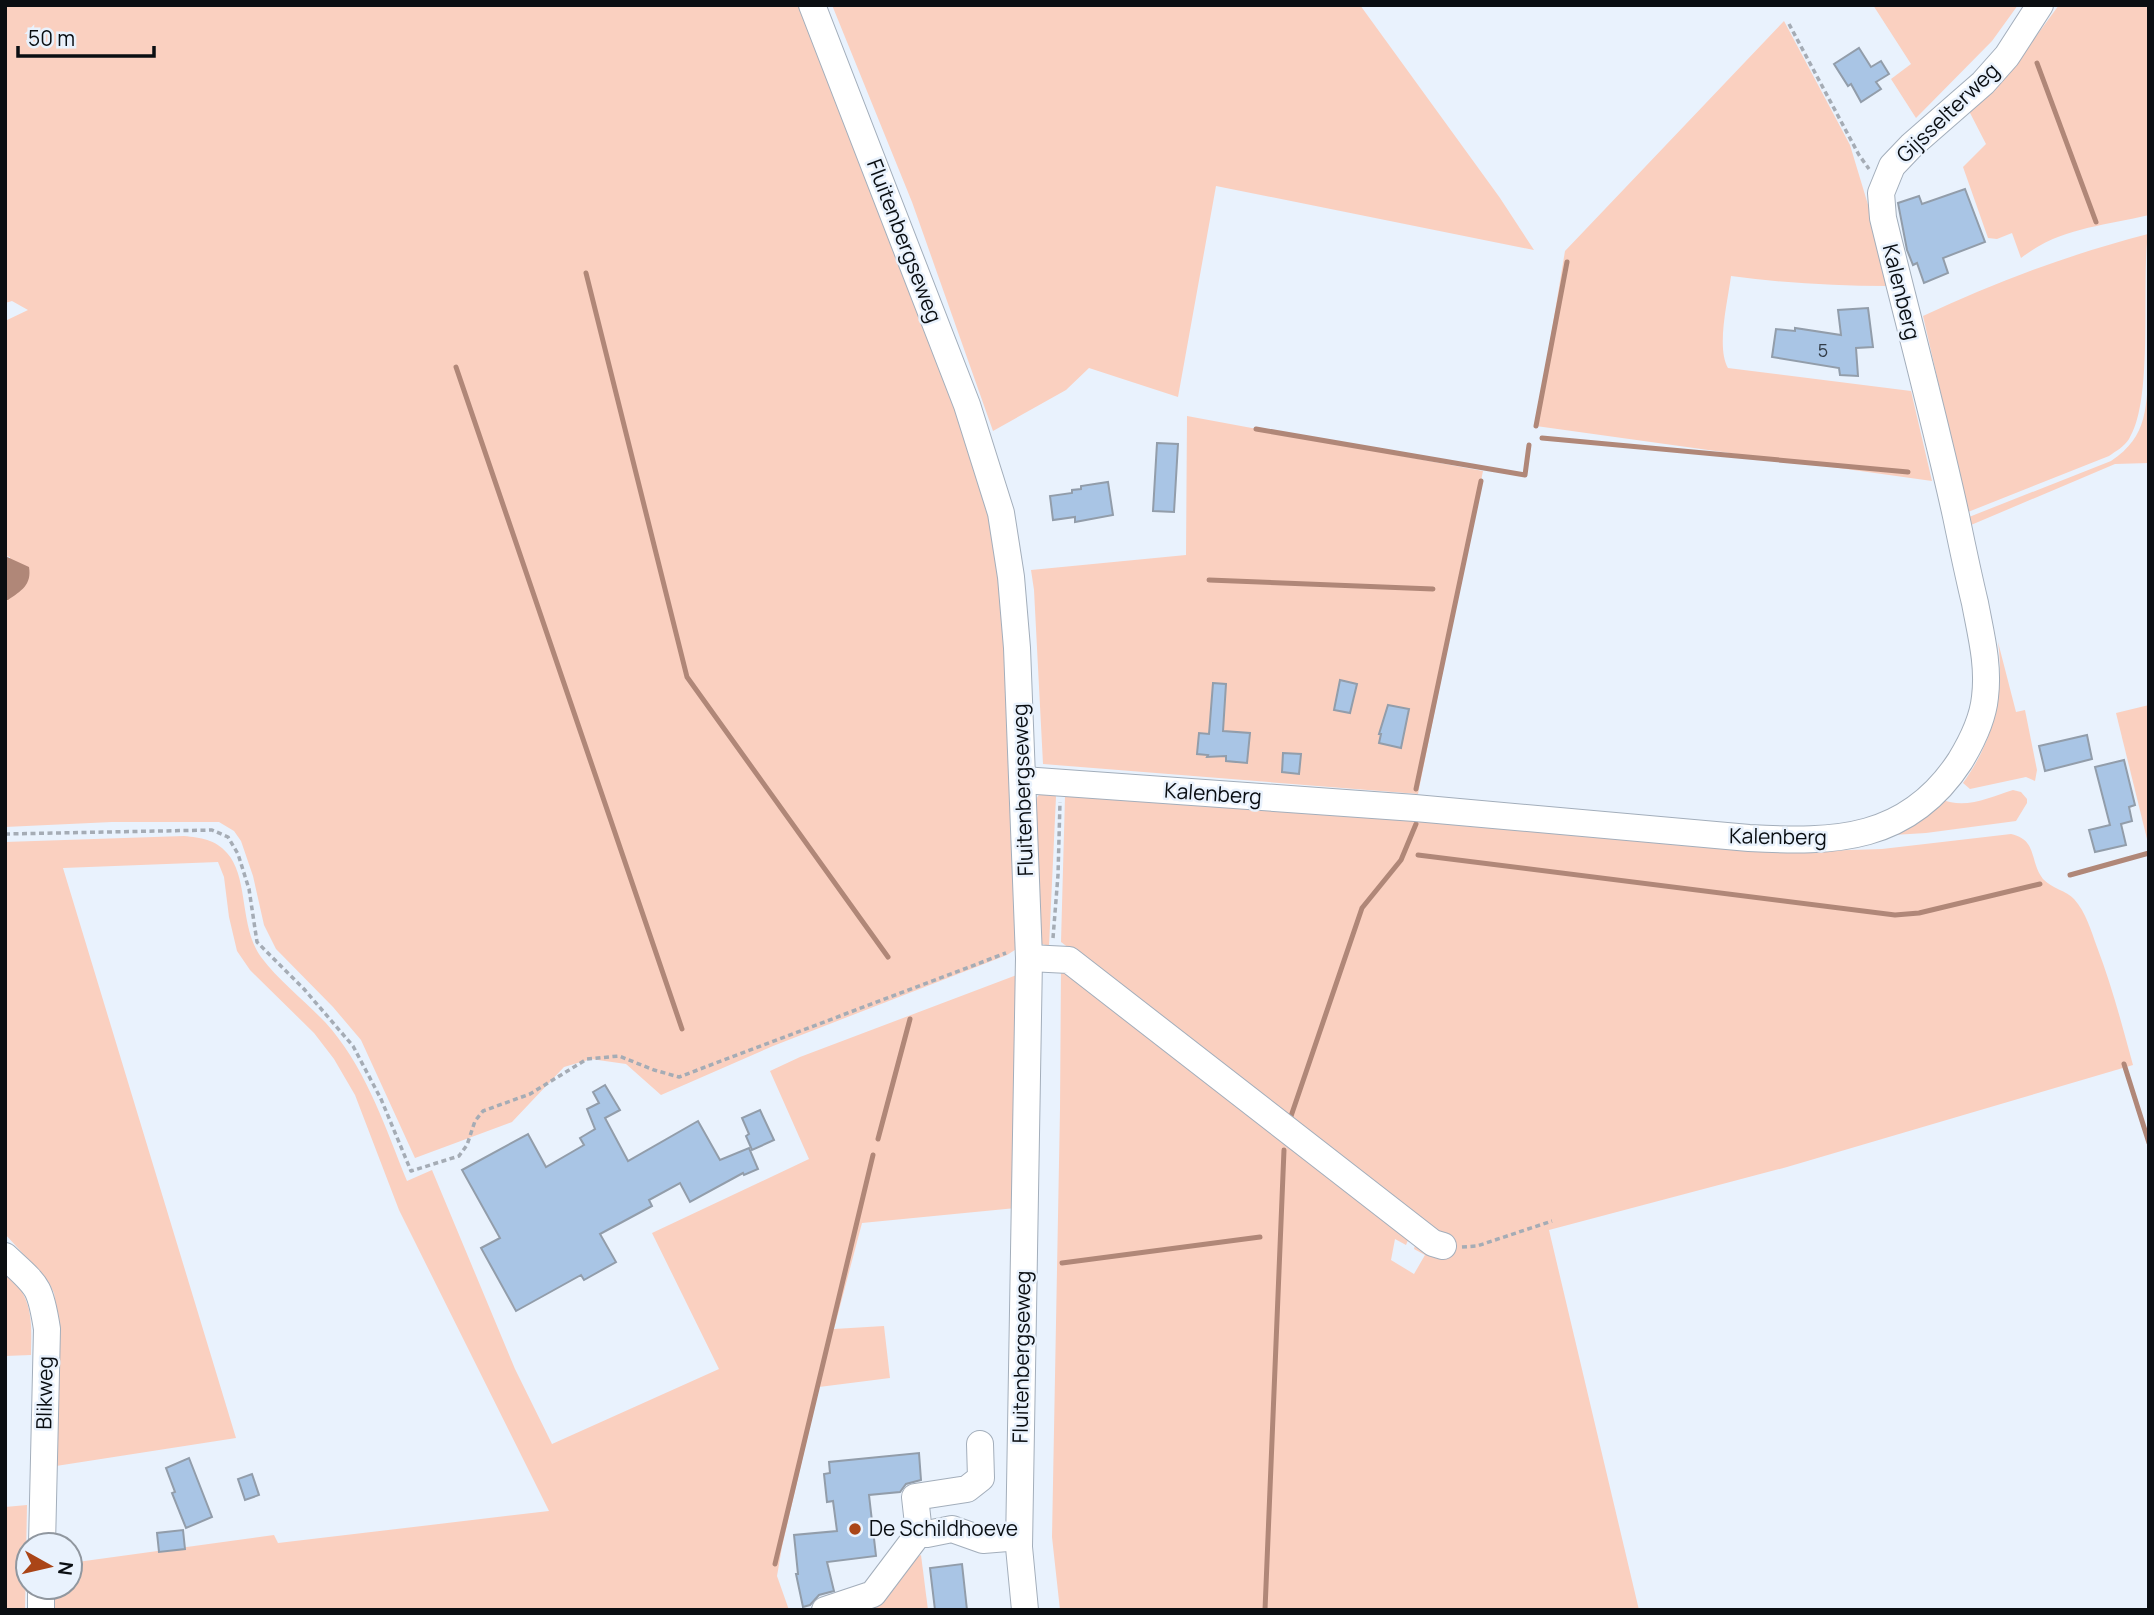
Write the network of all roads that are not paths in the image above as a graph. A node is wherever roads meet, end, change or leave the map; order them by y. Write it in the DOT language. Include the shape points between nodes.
graph roads {
  1 [pos="812,5"];
  2 [pos="2040,5"];
  3 [pos="1883,187"];
  4 [pos="1023,780"];
  5 [pos="1019,959"];
  6 [pos="1443,1247"];
  7 [pos="5,1256"];
  8 [pos="980,1444"];
  9 [pos="42,1531"];
  10 [pos="919,1533"];
  11 [pos="1019,1537"];
  12 [pos="825,1610"];
  13 [pos="1025,1610"];
  1 -- 4 [label="street, Fluitenbergseweg" via="967,405 993,484 1013,593"];
  2 -- 3 [label="street, Gijsselterweg" via="2007,56 1892,166"];
  3 -- 4 [label="street, Kalenberg" via="1883,218 1946,471 1985,654 1985,699 1969,746 1943,782 1902,818 1869,832 1804,841"];
  4 -- 5 [label="street, Fluitenbergseweg"];
  5 -- 6 [label="street" via="1069,960 1415,1240"];
  5 -- 11 [label="street, Fluitenbergseweg"];
  7 -- 9 [label="street, Blikweg" via="32,1280 40,1294 47,1329"];
  8 -- 10 [label="street" via="981,1478 967,1489 915,1497"];
  10 -- 11 [label="street" via="952,1529 983,1539"];
  10 -- 12 [label="street" via="873,1594"];
  11 -- 13 [label="street, Fluitenbergseweg"];
}
